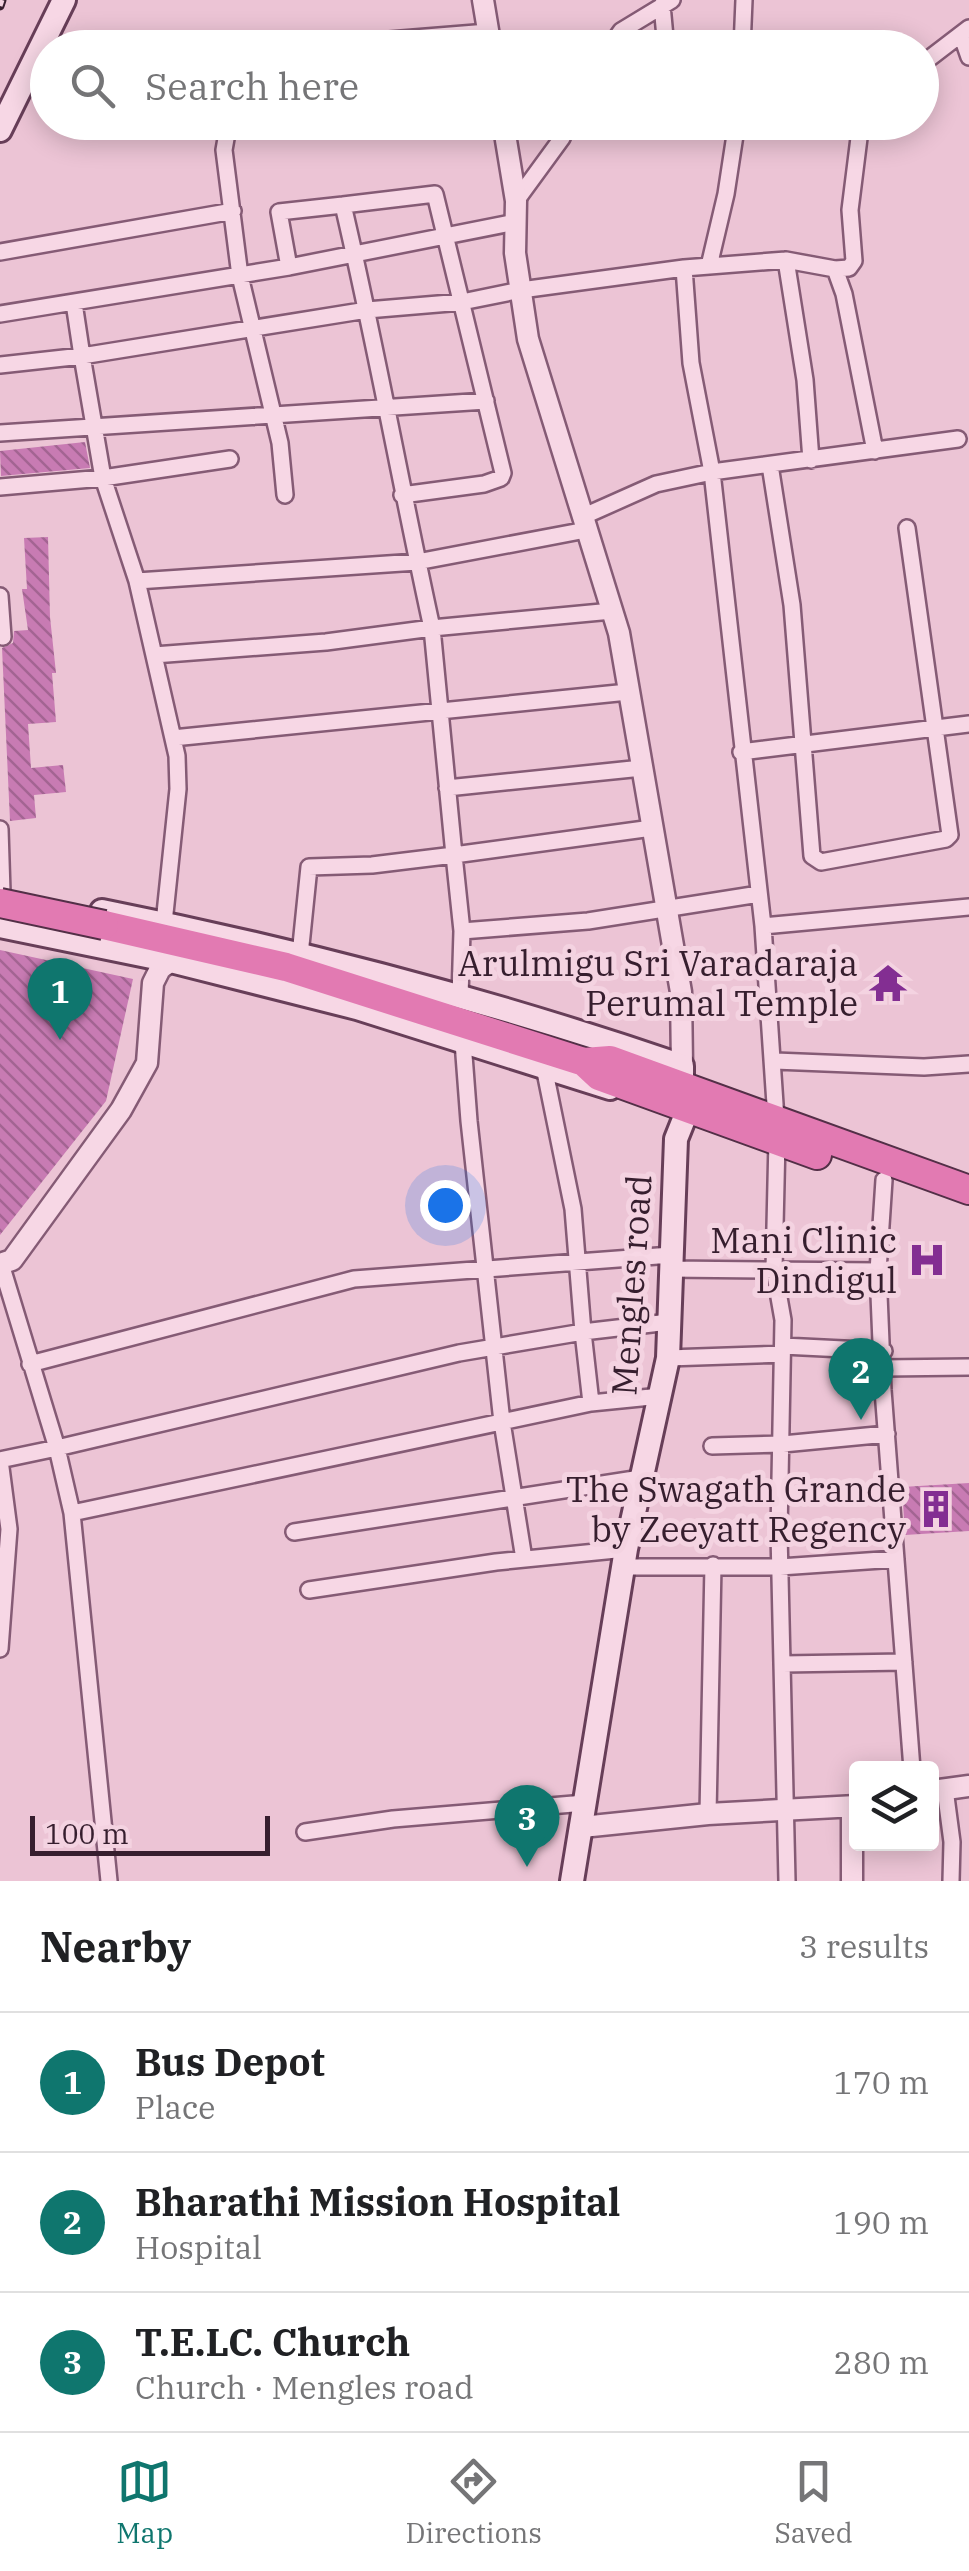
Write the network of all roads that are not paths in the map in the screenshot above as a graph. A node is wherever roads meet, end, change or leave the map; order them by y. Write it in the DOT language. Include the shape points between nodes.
graph roads {
  1 [pos="64,0"];
  2 [pos="483,0"];
  3 [pos="744,0"];
  4 [pos="667,2"];
  5 [pos="53,30"];
  6 [pos="488,30"];
  7 [pos="623,30"];
  8 [pos="666,30"];
  9 [pos="743,30"];
  10 [pos="965,31"];
  11 [pos="939,51"];
  12 [pos="969,57"];
  13 [pos="30,86"];
  14 [pos="0,130"];
  15 [pos="225,140"];
  16 [pos="506,140"];
  17 [pos="561,140"];
  18 [pos="734,140"];
  19 [pos="859,140"];
  20 [pos="343,205"];
  21 [pos="234,211"];
  22 [pos="516,212"];
  23 [pos="446,234"];
  24 [pos="0,252"];
  25 [pos="355,255"];
  26 [pos="786,260"];
  27 [pos="708,266"];
  28 [pos="289,267"];
  29 [pos="684,268"];
  30 [pos="835,269"];
  31 [pos="240,276"];
  32 [pos="521,290"];
  33 [pos="462,302"];
  34 [pos="74,303"];
  35 [pos="368,310"];
  36 [pos="0,314"];
  37 [pos="252,330"];
  38 [pos="82,356"];
  39 [pos="0,364"];
  40 [pos="486,401"];
  41 [pos="386,408"];
  42 [pos="274,416"];
  43 [pos="96,427"];
  44 [pos="0,433"];
  45 [pos="958,439"];
  46 [pos="874,451"];
  47 [pos="230,459"];
  48 [pos="811,460"];
  49 [pos="770,465"];
  50 [pos="712,472"];
  51 [pos="103,478"];
  52 [pos="0,487"];
  53 [pos="285,495"];
  54 [pos="402,495"];
  55 [pos="584,524"];
  56 [pos="907,528"];
  57 [pos="417,562"];
  58 [pos="138,581"];
  59 [pos="0,596"];
  60 [pos="612,611"];
  61 [pos="432,628"];
  62 [pos="3,637"];
  63 [pos="154,655"];
  64 [pos="628,692"];
  65 [pos="442,711"];
  66 [pos="969,724"];
  67 [pos="934,730"];
  68 [pos="173,738"];
  69 [pos="805,746"];
  70 [pos="742,752"];
  71 [pos="642,768"];
  72 [pos="448,788"];
  73 [pos="652,828"];
  74 [pos="0,829"];
  75 [pos="454,855"];
  76 [pos="759,894"];
  77 [pos="1,895"];
  78 [pos="75,906"];
  79 [pos="666,906"];
  80 [pos="969,907"];
  81 [pos="164,924"];
  82 [pos="0,926"];
  83 [pos="763,926"];
  84 [pos="462,932"];
  85 [pos="68,940"];
  86 [pos="300,955"];
  87 [pos="171,961"];
  88 [pos="460,997"];
  89 [pos="464,1042"];
  90 [pos="562,1061"];
  91 [pos="774,1062"];
  92 [pos="969,1064"];
  93 [pos="683,1095"];
  94 [pos="777,1130"];
  95 [pos="884,1180"];
  96 [pos="969,1190"];
  97 [pos="969,1211"];
  98 [pos="580,1261"];
  99 [pos="670,1262"];
  100 [pos="0,1264"];
  101 [pos="486,1268"];
  102 [pos="774,1269"];
  103 [pos="878,1271"];
  104 [pos="669,1322"];
  105 [pos="583,1332"];
  106 [pos="495,1348"];
  107 [pos="783,1350"];
  108 [pos="884,1351"];
  109 [pos="668,1358"];
  110 [pos="30,1364"];
  111 [pos="969,1367"];
  112 [pos="884,1368"];
  113 [pos="660,1396"];
  114 [pos="591,1404"];
  115 [pos="502,1422"];
  116 [pos="886,1434"];
  117 [pos="782,1444"];
  118 [pos="712,1446"];
  119 [pos="58,1448"];
  120 [pos="641,1478"];
  121 [pos="513,1498"];
  122 [pos="72,1513"];
  123 [pos="4,1529"];
  124 [pos="294,1532"];
  125 [pos="625,1558"];
  126 [pos="896,1559"];
  127 [pos="524,1560"];
  128 [pos="712,1565"];
  129 [pos="780,1567"];
  130 [pos="309,1590"];
  131 [pos="1,1627"];
  132 [pos="0,1649"];
  133 [pos="904,1662"];
  134 [pos="783,1664"];
  135 [pos="911,1761"];
  136 [pos="969,1786"];
  137 [pos="939,1790"];
  138 [pos="939,1794"];
  139 [pos="585,1803"];
  140 [pos="849,1806"];
  141 [pos="784,1808"];
  142 [pos="708,1814"];
  143 [pos="582,1827"];
  144 [pos="305,1832"];
  145 [pos="952,1842"];
  146 [pos="969,1842"];
  147 [pos="853,1851"];
  148 [pos="109,1881"];
  149 [pos="572,1881"];
  150 [pos="787,1881"];
  151 [pos="852,1881"];
  152 [pos="951,1881"];
  1 -- 5 [label="main road"];
  2 -- 6 [label="street"];
  3 -- 9 [label="street"];
  4 -- 7 [label="street"];
  4 -- 8 [label="street"];
  10 -- 11 [label="street"];
  10 -- 12 [label="street"];
  13 -- 14 [label="main road"];
  15 -- 21 [label="street"];
  16 -- 22 [label="street"];
  17 -- 22 [label="street"];
  18 -- 27 [label="street"];
  19 -- 30 [label="street" via="850,210 854,261"];
  20 -- 23 [label="street" via="434,194"];
  20 -- 25 [label="street"];
  20 -- 28 [label="street" via="279,212"];
  21 -- 24 [label="street"];
  21 -- 31 [label="street"];
  22 -- 23 [label="street"];
  22 -- 32 [label="street"];
  23 -- 25 [label="street"];
  23 -- 33 [label="street"];
  25 -- 28 [label="street"];
  25 -- 35 [label="street"];
  26 -- 27 [label="street"];
  26 -- 30 [label="street"];
  26 -- 48 [label="street"];
  27 -- 29 [label="street"];
  28 -- 31 [label="street"];
  29 -- 32 [label="street"];
  29 -- 50 [label="street" via="692,364"];
  30 -- 46 [label="street"];
  31 -- 34 [label="street"];
  31 -- 37 [label="street"];
  32 -- 33 [label="street"];
  32 -- 55 [label="street" via="528,338"];
  33 -- 35 [label="street"];
  33 -- 40 [label="street"];
  34 -- 36 [label="street"];
  34 -- 38 [label="street"];
  35 -- 37 [label="street"];
  35 -- 41 [label="street"];
  37 -- 38 [label="street"];
  37 -- 42 [label="street"];
  38 -- 39 [label="street"];
  38 -- 43 [label="street"];
  40 -- 41 [label="street"];
  40 -- 54 [label="street" via="500,478"];
  41 -- 42 [label="street"];
  41 -- 54 [label="street"];
  42 -- 43 [label="street"];
  42 -- 53 [label="street"];
  43 -- 44 [label="street"];
  43 -- 51 [label="street"];
  45 -- 46 [label="street"];
  46 -- 48 [label="street"];
  47 -- 51 [label="street"];
  48 -- 49 [label="street"];
  49 -- 50 [label="street"];
  49 -- 69 [label="street"];
  50 -- 55 [label="street" via="656,484"];
  50 -- 70 [label="street"];
  51 -- 52 [label="street"];
  51 -- 58 [label="street"];
  54 -- 57 [label="street"];
  55 -- 57 [label="street"];
  55 -- 60 [label="street"];
  56 -- 67 [label="street"];
  57 -- 58 [label="street"];
  57 -- 61 [label="street"];
  58 -- 63 [label="street"];
  59 -- 62 [label="street"];
  60 -- 61 [label="street"];
  60 -- 64 [label="street"];
  61 -- 63 [label="street"];
  61 -- 65 [label="street"];
  63 -- 68 [label="street"];
  64 -- 65 [label="street"];
  64 -- 71 [label="street"];
  65 -- 68 [label="street"];
  65 -- 72 [label="street"];
  66 -- 67 [label="street"];
  67 -- 69 [label="street"];
  67 -- 69 [label="street" via="950,835 820,862 812,856"];
  68 -- 81 [label="street" via="178,788"];
  69 -- 70 [label="street"];
  70 -- 76 [label="street"];
  71 -- 72 [label="street"];
  71 -- 73 [label="street"];
  72 -- 75 [label="street"];
  73 -- 75 [label="street"];
  73 -- 79 [label="street"];
  74 -- 77 [label="street"];
  75 -- 84 [label="street"];
  75 -- 86 [label="street" via="309,867"];
  76 -- 79 [label="street"];
  76 -- 83 [label="street"];
  77 -- 78 [label="main road"];
  77 -- 90 [label="highway, bridge" via="286,967"];
  78 -- 81 [label="main road"];
  78 -- 85 [label="main road"];
  79 -- 84 [label="street"];
  79 -- 93 [label="street" via="681,992"];
  80 -- 83 [label="street"];
  81 -- 86 [label="main road"];
  82 -- 85 [label="main road"];
  83 -- 91 [label="street"];
  84 -- 88 [label="street"];
  85 -- 87 [label="main road"];
  86 -- 88 [label="main road"];
  87 -- 89 [label="main road"];
  87 -- 100 [label="street" via="154,983 146,1063 130,1094 12,1260"];
  88 -- 93 [label="main road" via="564,1025"];
  89 -- 90 [label="main road"];
  89 -- 101 [label="street"];
  90 -- 93 [label="highway" via="610,1060"];
  90 -- 93 [label="main road" via="649,1100"];
  90 -- 98 [label="street"];
  91 -- 92 [label="street"];
  91 -- 94 [label="street"];
  93 -- 94 [label="highway"];
  93 -- 99 [label="main road, Mengles road"];
  94 -- 95 [label="highway"];
  94 -- 96 [label="highway"];
  94 -- 102 [label="street"];
  95 -- 97 [label="highway"];
  95 -- 103 [label="street"];
  98 -- 99 [label="street"];
  98 -- 101 [label="street"];
  98 -- 105 [label="street"];
  99 -- 102 [label="street"];
  99 -- 104 [label="main road, Mengles road"];
  100 -- 110 [label="street"];
  101 -- 106 [label="street"];
  101 -- 110 [label="street" via="354,1280"];
  102 -- 103 [label="street"];
  102 -- 107 [label="street"];
  103 -- 108 [label="street"];
  104 -- 105 [label="street"];
  104 -- 109 [label="main road, Mengles road"];
  105 -- 106 [label="street"];
  105 -- 114 [label="street"];
  106 -- 115 [label="street"];
  106 -- 119 [label="street"];
  107 -- 108 [label="street"];
  107 -- 109 [label="street"];
  107 -- 117 [label="street"];
  108 -- 112 [label="street"];
  109 -- 113 [label="main road, Mengles road"];
  110 -- 119 [label="street"];
  111 -- 112 [label="street"];
  112 -- 116 [label="street"];
  113 -- 114 [label="street"];
  113 -- 120 [label="main road, Mengles road"];
  114 -- 115 [label="street"];
  115 -- 121 [label="street"];
  115 -- 122 [label="street"];
  116 -- 117 [label="street"];
  116 -- 126 [label="street"];
  117 -- 118 [label="street"];
  117 -- 129 [label="street"];
  119 -- 122 [label="street"];
  119 -- 123 [label="street" via="0,1460"];
  120 -- 121 [label="street"];
  120 -- 125 [label="main road, Mengles road"];
  121 -- 124 [label="street"];
  121 -- 127 [label="street"];
  122 -- 148 [label="street"];
  123 -- 131 [label="street"];
  125 -- 127 [label="street"];
  125 -- 128 [label="street"];
  125 -- 139 [label="main road, Mengles road"];
  126 -- 129 [label="street"];
  126 -- 133 [label="street"];
  127 -- 130 [label="street"];
  128 -- 129 [label="street"];
  128 -- 142 [label="street"];
  129 -- 134 [label="street"];
  131 -- 132 [label="street"];
  133 -- 134 [label="street"];
  133 -- 135 [label="street"];
  134 -- 141 [label="street"];
  136 -- 137 [label="street"];
  138 -- 145 [label="street"];
  139 -- 143 [label="main road, Mengles road"];
  139 -- 144 [label="street"];
  140 -- 141 [label="street"];
  141 -- 142 [label="street"];
  141 -- 150 [label="street"];
  142 -- 143 [label="street"];
  143 -- 149 [label="main road, Mengles road"];
  145 -- 146 [label="street"];
  145 -- 152 [label="street"];
  147 -- 151 [label="street"];
}
